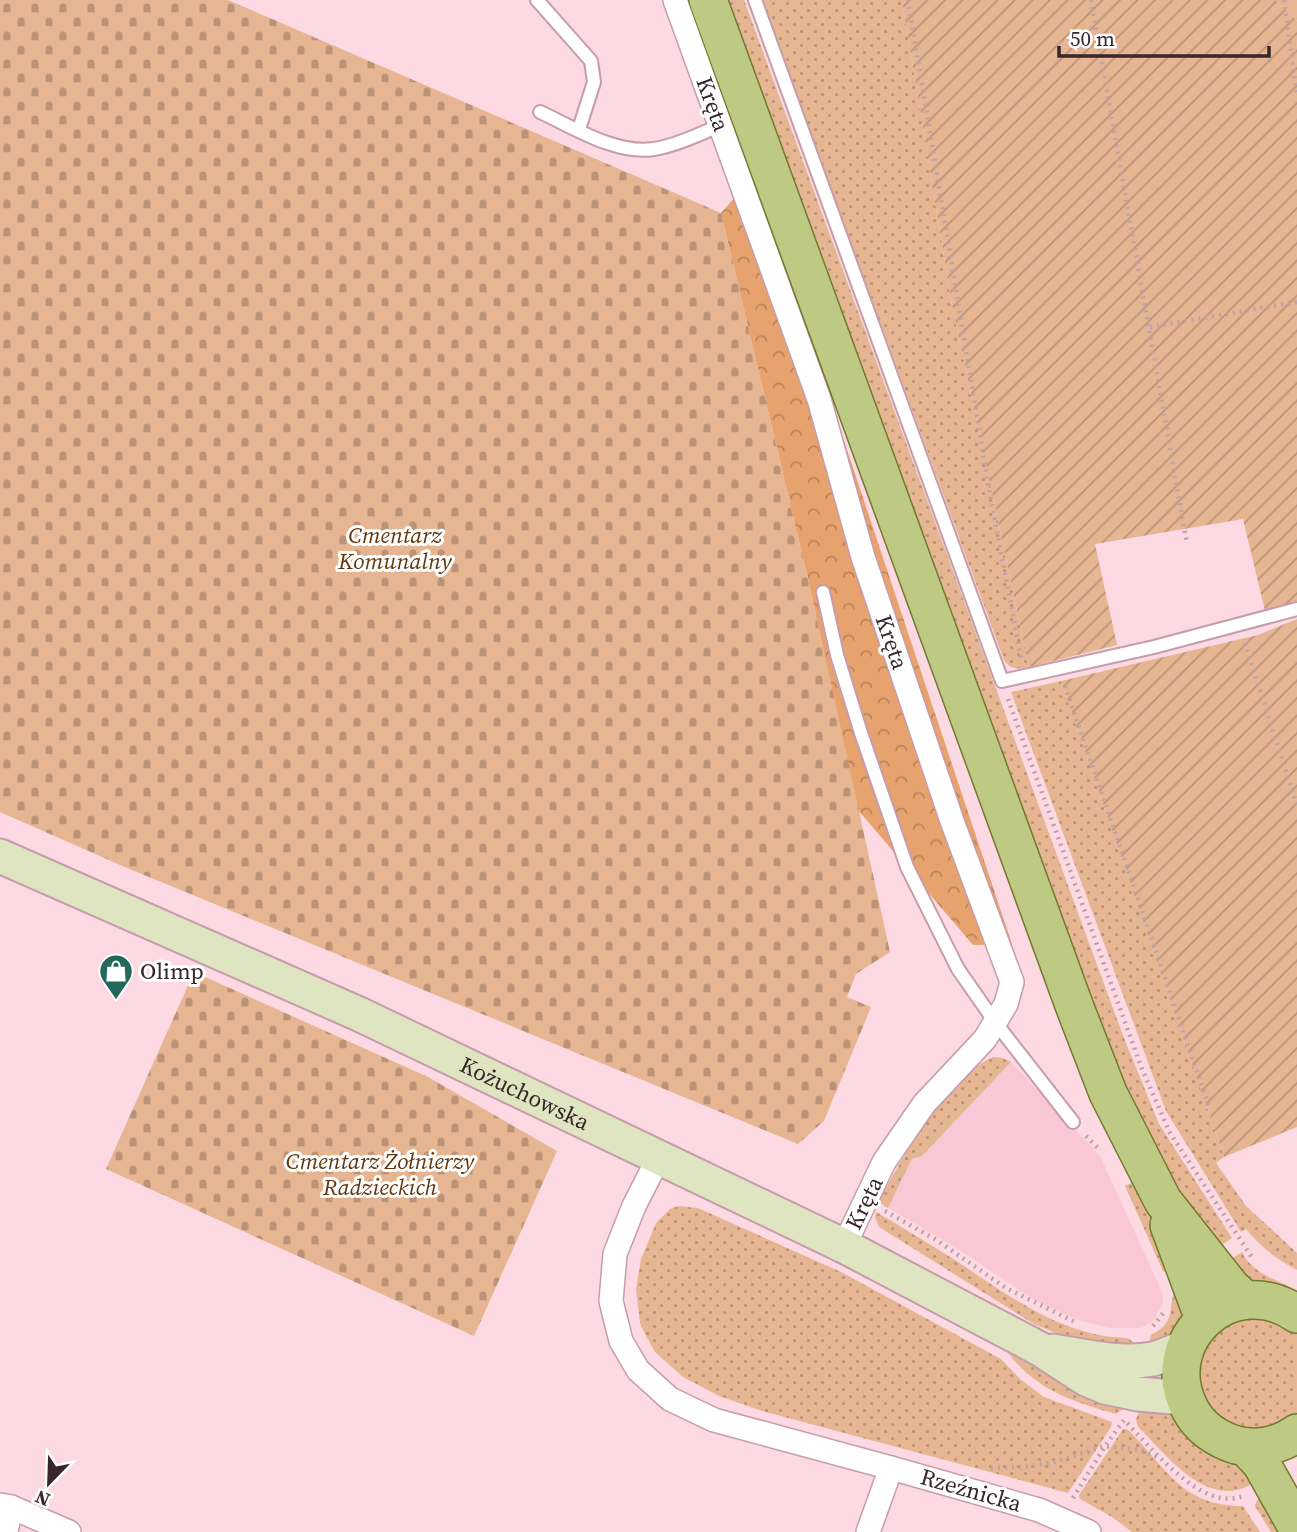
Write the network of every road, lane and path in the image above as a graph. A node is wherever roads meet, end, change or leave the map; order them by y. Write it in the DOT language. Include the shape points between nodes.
graph roads {
  1 [pos="537,0"];
  2 [pos="675,0"];
  3 [pos="708,0"];
  4 [pos="755,0"];
  5 [pos="908,0"];
  6 [pos="1091,0"];
  7 [pos="1284,0"];
  8 [pos="1297,97"];
  9 [pos="540,112"];
  10 [pos="721,125"];
  11 [pos="579,130"];
  12 [pos="1297,302"];
  13 [pos="1150,327"];
  14 [pos="1187,544"];
  15 [pos="822,592"];
  16 [pos="1297,609"];
  17 [pos="1239,625"];
  18 [pos="1059,668"];
  19 [pos="1025,676"];
  20 [pos="1002,681"];
  21 [pos="1297,806"];
  22 [pos="0,856"];
  23 [pos="995,1023"];
  24 [pos="1209,1107"];
  25 [pos="1073,1122"];
  26 [pos="658,1159"];
  27 [pos="1163,1201"];
  28 [pos="879,1208"];
  29 [pos="844,1246"];
  30 [pos="1256,1263"];
  31 [pos="1245,1300"];
  32 [pos="1297,1314"];
  33 [pos="1088,1328"];
  34 [pos="1195,1333"];
  35 [pos="1040,1349"];
  36 [pos="1184,1398"];
  37 [pos="1297,1433"];
  38 [pos="1105,1446"];
  39 [pos="1246,1447"];
  40 [pos="1164,1459"];
  41 [pos="891,1468"];
  42 [pos="987,1468"];
  43 [pos="1244,1496"];
  44 [pos="1072,1500"];
  45 [pos="6,1506"];
  46 [pos="1297,1527"];
  47 [pos="6,1532"];
  48 [pos="69,1532"];
  49 [pos="867,1532"];
  50 [pos="1089,1532"];
  1 -- 11 [label="lane" via="591,61 594,82"];
  2 -- 10 [label="street, Kręta"];
  3 -- 27 [label="main road" via="1074,1005 1108,1093"];
  4 -- 20 [label="lane"];
  5 -- 19 [label="path" via="988,483"];
  6 -- 13 [label="path"];
  7 -- 8 [label="path"];
  9 -- 11 [label="lane"];
  10 -- 11 [label="lane" via="652,149 617,145"];
  10 -- 23 [label="street, Kręta" via="819,399 863,557 939,783 1012,982"];
  12 -- 13 [label="path"];
  13 -- 14 [label="path"];
  15 -- 23 [label="lane" via="861,733 907,867 958,969"];
  16 -- 17 [label="lane"];
  17 -- 18 [label="lane"];
  17 -- 21 [label="path"];
  18 -- 19 [label="lane"];
  18 -- 24 [label="path"];
  19 -- 20 [label="lane"];
  20 -- 30 [label="path" via="1142,1069 1170,1133"];
  22 -- 26 [label="main road, Kożuchowska" via="359,1014"];
  23 -- 25 [label="lane"];
  23 -- 29 [label="street, Kręta" via="897,1142"];
  26 -- 29 [label="main road, Kożuchowska"];
  26 -- 41 [label="street, Rzeźnicka" via="615,1254 611,1301 621,1341 638,1370 670,1399 714,1420"];
  27 -- 31 [label="main road"];
  27 -- 34 [label="main road"];
  28 -- 33 [label="path" via="1006,1288"];
  29 -- 35 [label="main road, Kożuchowska"];
  31 -- 32 [label="main road" via="1268,1301"];
  31 -- 34 [label="main road" via="1223,1307"];
  34 -- 35 [label="main road, Kożuchowska" via="1156,1358 1142,1360"];
  34 -- 36 [label="main road" via="1180,1373"];
  35 -- 36 [label="main road, Kożuchowska" via="1105,1387"];
  36 -- 39 [label="main road" via="1208,1431"];
  37 -- 39 [label="main road" via="1278,1444"];
  38 -- 40 [label="path" via="1140,1450"];
  38 -- 40 [label="path" via="1124,1420"];
  38 -- 42 [label="path" via="1034,1466"];
  38 -- 44 [label="path"];
  39 -- 46 [label="main road" via="1267,1473"];
  40 -- 43 [label="path" via="1215,1497 1233,1500"];
  41 -- 49 [label="street"];
  41 -- 50 [label="street, Rzeźnicka" via="1039,1510"];
  45 -- 47 [label="street"];
  45 -- 48 [label="street"];
}
